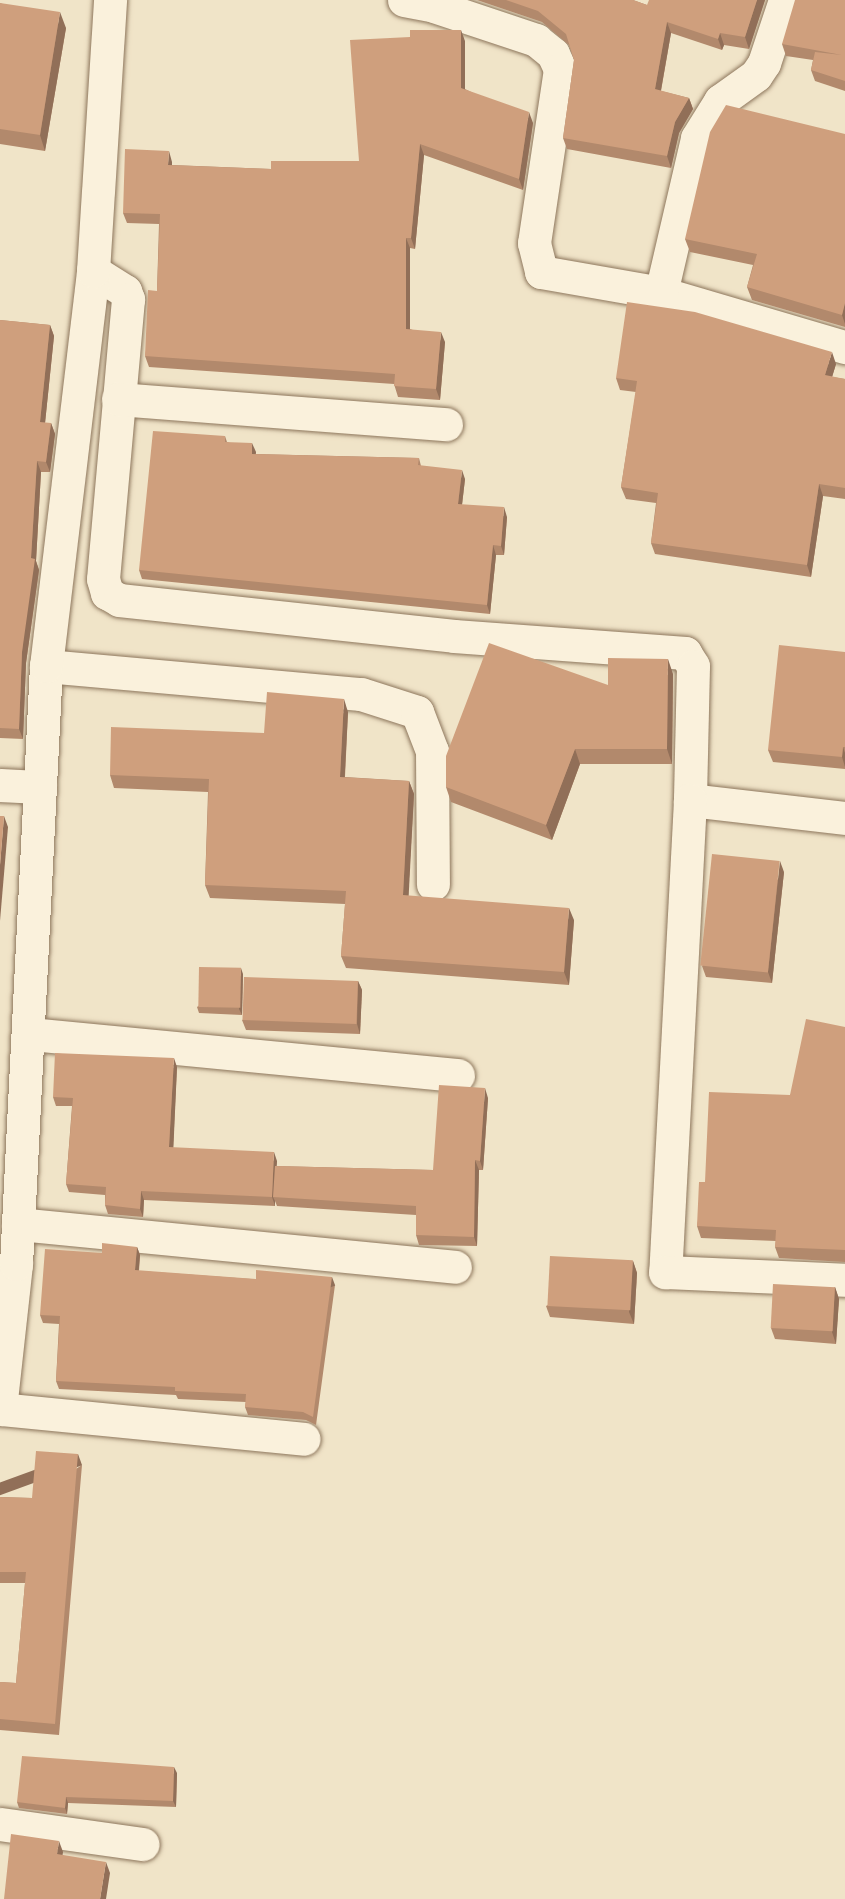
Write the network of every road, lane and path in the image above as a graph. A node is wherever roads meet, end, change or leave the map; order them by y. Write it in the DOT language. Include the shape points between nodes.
graph roads {
  1 [pos="110,0"];
  2 [pos="785,0"];
  3 [pos="425,2"];
  4 [pos="93,271"];
  5 [pos="661,293"];
  6 [pos="845,347"];
  7 [pos="118,399"];
  8 [pos="446,424"];
  9 [pos="46,666"];
  10 [pos="0,785"];
  11 [pos="40,788"];
  12 [pos="690,800"];
  13 [pos="845,818"];
  14 [pos="433,884"];
  15 [pos="30,1034"];
  16 [pos="458,1074"];
  17 [pos="18,1224"];
  18 [pos="455,1267"];
  19 [pos="845,1280"];
  20 [pos="0,1409"];
  21 [pos="304,1439"];
  22 [pos="1,1827"];
  23 [pos="143,1844"];
  1 -- 4 [label="street"];
  2 -- 5 [label="street" via="764,63 756,75 720,101 697,138"];
  3 -- 5 [label="street" via="536,40 553,54 560,69 534,243 541,272"];
  4 -- 7 [label="street" via="125,291 128,299"];
  4 -- 9 [label="street"];
  5 -- 6 [label="street"];
  7 -- 8 [label="street"];
  7 -- 12 [label="street" via="103,579 107,593 119,600 454,636 684,653 693,666"];
  9 -- 11 [label="street"];
  9 -- 14 [label="street" via="361,694 417,712 432,751"];
  10 -- 11 [label="street"];
  11 -- 15 [label="street"];
  12 -- 13 [label="street"];
  12 -- 19 [label="street" via="665,1272"];
  15 -- 16 [label="street"];
  15 -- 17 [label="street"];
  17 -- 18 [label="street"];
  17 -- 20 [label="street"];
  20 -- 21 [label="street"];
  22 -- 23 [label="street"];
}
